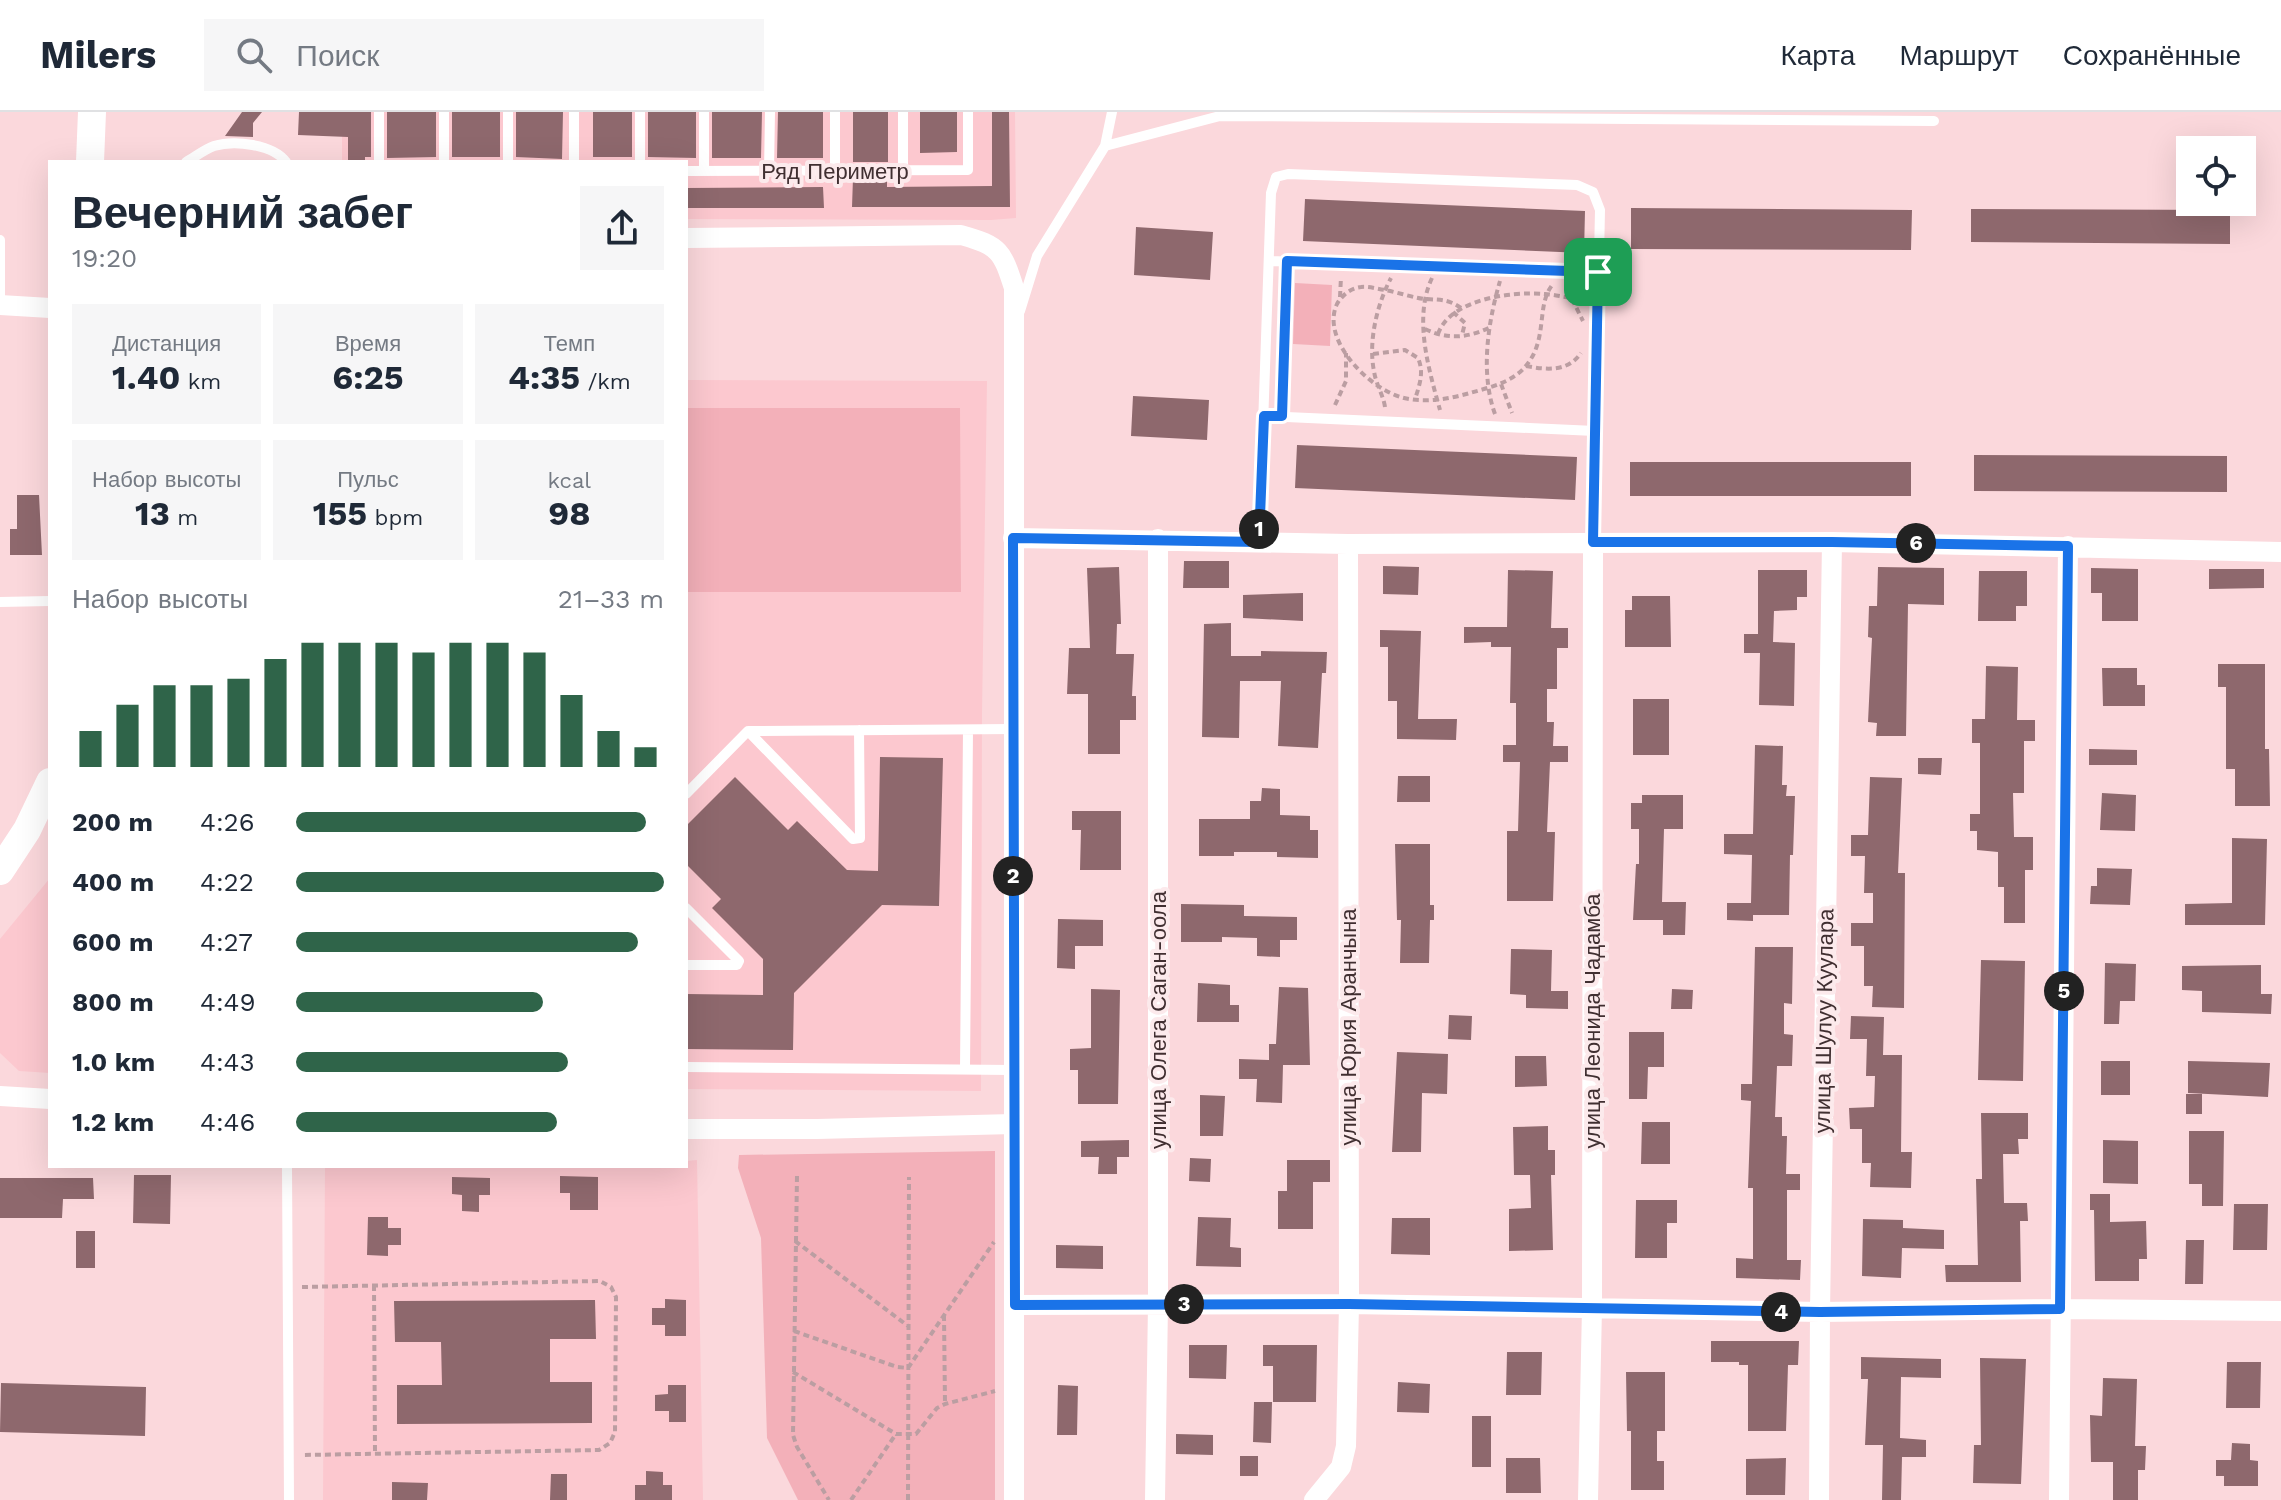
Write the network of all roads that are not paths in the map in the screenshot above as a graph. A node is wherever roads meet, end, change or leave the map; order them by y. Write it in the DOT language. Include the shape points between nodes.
graph roads {
  1 [pos="92,112"];
  2 [pos="379,112"];
  3 [pos="444,112"];
  4 [pos="508,112"];
  5 [pos="574,112"];
  6 [pos="640,112"];
  7 [pos="704,112"];
  8 [pos="770,112"];
  9 [pos="835,112"];
  10 [pos="903,112"];
  11 [pos="968,112"];
  12 [pos="1112,112"];
  13 [pos="1934,121"];
  14 [pos="1105,146"];
  15 [pos="90,160"];
  16 [pos="190,160"];
  17 [pos="285,160"];
  18 [pos="379,160"];
  19 [pos="444,160"];
  20 [pos="508,160"];
  21 [pos="574,160"];
  22 [pos="640,160"];
  23 [pos="688,171"];
  24 [pos="704,171"];
  25 [pos="769,171"];
  26 [pos="835,171"];
  27 [pos="903,171"];
  28 [pos="688,238"];
  29 [pos="0,240"];
  30 [pos="1270,261"];
  31 [pos="1598,272"];
  32 [pos="0,305"];
  33 [pos="48,308"];
  34 [pos="1014,332"];
  35 [pos="1264,416"];
  36 [pos="1595,431"];
  37 [pos="1013,538"];
  38 [pos="1158,539"];
  39 [pos="1259,542"];
  40 [pos="1593,542"];
  41 [pos="1832,542"];
  42 [pos="1348,544"];
  43 [pos="2068,546"];
  44 [pos="2281,552"];
  45 [pos="48,601"];
  46 [pos="0,602"];
  47 [pos="1013,729"];
  48 [pos="859,730"];
  49 [pos="968,730"];
  50 [pos="748,731"];
  51 [pos="48,786"];
  52 [pos="688,792"];
  53 [pos="0,871"];
  54 [pos="688,910"];
  55 [pos="688,965"];
  56 [pos="688,1067"];
  57 [pos="965,1069"];
  58 [pos="1013,1070"];
  59 [pos="0,1096"];
  60 [pos="48,1099"];
  61 [pos="1013,1124"];
  62 [pos="688,1129"];
  63 [pos="287,1168"];
  64 [pos="1158,1304"];
  65 [pos="1349,1304"];
  66 [pos="1015,1305"];
  67 [pos="1592,1307"];
  68 [pos="2060,1309"];
  69 [pos="2281,1311"];
  70 [pos="1820,1312"];
  71 [pos="289,1500"];
  72 [pos="1014,1500"];
  73 [pos="1155,1500"];
  74 [pos="1314,1500"];
  75 [pos="1588,1500"];
  76 [pos="1819,1500"];
  77 [pos="2059,1500"];
  1 -- 15 [label="street"];
  2 -- 18 [label="lane"];
  3 -- 19 [label="lane"];
  4 -- 20 [label="lane"];
  5 -- 21 [label="lane"];
  6 -- 22 [label="lane"];
  7 -- 24 [label="lane"];
  8 -- 25 [label="lane"];
  9 -- 26 [label="lane"];
  10 -- 27 [label="lane"];
  11 -- 27 [label="lane, Ряд Периметр" via="968,170"];
  12 -- 14 [label="lane"];
  13 -- 14 [label="lane" via="1220,116"];
  14 -- 34 [label="lane" via="1037,256"];
  16 -- 17 [label="lane" via="215,146 261,145"];
  23 -- 24 [label="lane, Ряд Периметр"];
  24 -- 25 [label="lane, Ряд Периметр"];
  25 -- 26 [label="lane, Ряд Периметр"];
  26 -- 27 [label="lane, Ряд Периметр"];
  28 -- 34 [label="street" via="961,235 986,242 1003,257 1014,288"];
  29 -- 32 [label="lane"];
  30 -- 31 [label="lane"];
  30 -- 31 [label="lane" via="1273,184 1282,175 1304,174 1586,187 1600,210"];
  30 -- 35 [label="lane"];
  31 -- 36 [label="lane"];
  32 -- 33 [label="street"];
  34 -- 37 [label="street"];
  35 -- 36 [label="lane"];
  35 -- 39 [label="lane"];
  36 -- 40 [label="lane"];
  37 -- 38 [label="street"];
  37 -- 47 [label="street"];
  38 -- 39 [label="street"];
  38 -- 64 [label="street, улица Олега Саган-оола"];
  39 -- 42 [label="street"];
  40 -- 41 [label="street"];
  40 -- 42 [label="street"];
  40 -- 67 [label="street, улица Леонида Чадамба"];
  41 -- 43 [label="street"];
  41 -- 70 [label="street, улица Шулуу Куулара"];
  42 -- 65 [label="street, улица Юрия Аранчына"];
  43 -- 44 [label="street"];
  43 -- 68 [label="street"];
  45 -- 46 [label="lane"];
  47 -- 49 [label="lane"];
  47 -- 58 [label="street"];
  48 -- 49 [label="lane"];
  48 -- 50 [label="lane"];
  48 -- 50 [label="lane" via="860,838 853,839"];
  49 -- 57 [label="lane"];
  50 -- 52 [label="lane"];
  51 -- 53 [label="street"];
  54 -- 55 [label="lane" via="739,961"];
  56 -- 57 [label="lane"];
  57 -- 58 [label="lane"];
  58 -- 61 [label="street"];
  59 -- 60 [label="street"];
  61 -- 62 [label="street"];
  61 -- 66 [label="street"];
  63 -- 71 [label="lane"];
  64 -- 65 [label="street"];
  64 -- 66 [label="street"];
  64 -- 73 [label="street, улица Олега Саган-оола"];
  65 -- 67 [label="street"];
  65 -- 74 [label="street, улица Юрия Аранчына" via="1346,1446 1341,1467"];
  66 -- 72 [label="street"];
  67 -- 70 [label="street"];
  67 -- 75 [label="street, улица Леонида Чадамба"];
  68 -- 69 [label="street"];
  68 -- 70 [label="street"];
  68 -- 77 [label="street"];
  70 -- 76 [label="street, улица Шулуу Куулара"];
}
